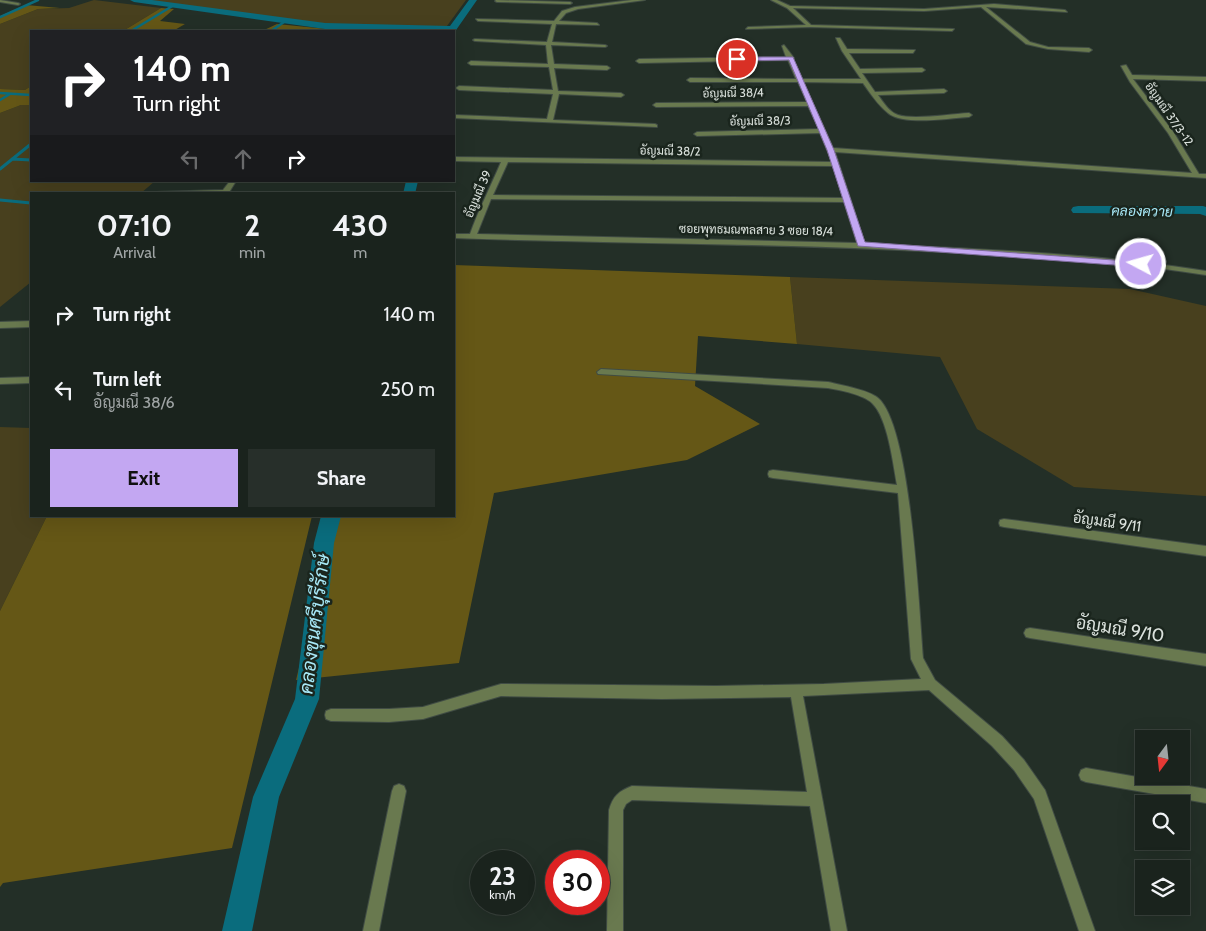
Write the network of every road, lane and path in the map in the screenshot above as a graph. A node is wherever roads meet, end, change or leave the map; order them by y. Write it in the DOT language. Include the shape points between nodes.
graph roads {
  1 [pos="643,0"];
  2 [pos="773,0"];
  3 [pos="840,0"];
  4 [pos="0,1"];
  5 [pos="497,1"];
  6 [pos="568,2"];
  7 [pos="18,4"];
  8 [pos="981,5"];
  9 [pos="789,7"];
  10 [pos="577,8"];
  11 [pos="844,8"];
  12 [pos="1065,10"];
  13 [pos="478,20"];
  14 [pos="556,22"];
  15 [pos="597,24"];
  16 [pos="810,26"];
  17 [pos="748,28"];
  18 [pos="952,30"];
  19 [pos="838,39"];
  20 [pos="475,40"];
  21 [pos="549,43"];
  22 [pos="605,46"];
  23 [pos="784,46"];
  24 [pos="1089,50"];
  25 [pos="845,51"];
  26 [pos="913,51"];
  27 [pos="791,58"];
  28 [pos="639,61"];
  29 [pos="470,63"];
  30 [pos="551,66"];
  31 [pos="1124,66"];
  32 [pos="607,68"];
  33 [pos="922,70"];
  34 [pos="858,71"];
  35 [pos="1131,77"];
  36 [pos="1206,79"];
  37 [pos="690,80"];
  38 [pos="800,80"];
  39 [pos="865,81"];
  40 [pos="459,88"];
  41 [pos="944,91"];
  42 [pos="556,92"];
  43 [pos="621,94"];
  44 [pos="874,94"];
  45 [pos="810,104"];
  46 [pos="656,105"];
  47 [pos="970,116"];
  48 [pos="456,117"];
  49 [pos="550,121"];
  50 [pos="655,126"];
  51 [pos="823,131"];
  52 [pos="697,134"];
  53 [pos="830,150"];
  54 [pos="455,159"];
  55 [pos="505,160"];
  56 [pos="836,164"];
  57 [pos="1197,176"];
  58 [pos="1206,176"];
  59 [pos="489,196"];
  60 [pos="847,200"];
  61 [pos="455,236"];
  62 [pos="473,236"];
  63 [pos="861,244"];
  64 [pos="1206,273"];
  65 [pos="0,324"];
  66 [pos="30,324"];
  67 [pos="601,372"];
  68 [pos="30,380"];
  69 [pos="0,381"];
  70 [pos="773,474"];
  71 [pos="903,490"];
  72 [pos="1004,523"];
  73 [pos="1206,551"];
  74 [pos="1030,633"];
  75 [pos="1206,660"];
  76 [pos="931,684"];
  77 [pos="796,691"];
  78 [pos="331,715"];
  79 [pos="1086,775"];
  80 [pos="399,791"];
  81 [pos="1206,796"];
  82 [pos="816,799"];
  83 [pos="371,931"];
  84 [pos="614,931"];
  85 [pos="839,931"];
  86 [pos="1087,931"];
  1 -- 10 [label="street"];
  2 -- 9 [label="street"];
  3 -- 11 [label="street"];
  4 -- 7 [label="street"];
  5 -- 6 [label="street"];
  6 -- 10 [label="street"];
  8 -- 11 [label="street" via="924,10"];
  8 -- 12 [label="street"];
  8 -- 24 [label="street" via="1028,43 1048,48"];
  9 -- 11 [label="street"];
  9 -- 16 [label="street"];
  10 -- 14 [label="street" via="564,12"];
  13 -- 14 [label="street"];
  14 -- 15 [label="street"];
  14 -- 21 [label="street"];
  16 -- 17 [label="street"];
  16 -- 18 [label="street"];
  19 -- 25 [label="street"];
  20 -- 21 [label="street"];
  21 -- 22 [label="street"];
  21 -- 30 [label="street"];
  23 -- 27 [label="street"];
  25 -- 26 [label="street"];
  25 -- 34 [label="street"];
  27 -- 28 [label="street"];
  27 -- 38 [label="street"];
  29 -- 30 [label="street"];
  30 -- 32 [label="street"];
  30 -- 42 [label="street"];
  31 -- 35 [label="street, อัญมณี 37/3-12"];
  33 -- 34 [label="street"];
  34 -- 39 [label="street"];
  35 -- 36 [label="street"];
  35 -- 57 [label="street, อัญมณี 37/3-12"];
  37 -- 38 [label="street"];
  38 -- 39 [label="street"];
  38 -- 45 [label="street"];
  39 -- 44 [label="street"];
  40 -- 42 [label="street"];
  41 -- 44 [label="street"];
  42 -- 43 [label="street"];
  42 -- 49 [label="street"];
  44 -- 47 [label="street" via="895,116"];
  45 -- 46 [label="street, อัญมณี 38/4"];
  45 -- 51 [label="street"];
  48 -- 49 [label="street"];
  49 -- 50 [label="street"];
  51 -- 52 [label="street, อัญมณี 38/3"];
  51 -- 53 [label="street"];
  53 -- 56 [label="street"];
  53 -- 57 [label="street"];
  54 -- 55 [label="street, อัญมณี 38/2"];
  55 -- 56 [label="street, อัญมณี 38/2"];
  55 -- 59 [label="street, อัญมณี 39"];
  56 -- 60 [label="street"];
  57 -- 58 [label="street"];
  59 -- 60 [label="street"];
  59 -- 62 [label="street, อัญมณี 39"];
  60 -- 63 [label="street"];
  61 -- 62 [label="street, ซอยพุทธมณฑลสาย 3 ซอย 18/4"];
  62 -- 63 [label="street, ซอยพุทธมณฑลสาย 3 ซอย 18/4"];
  63 -- 64 [label="street, ซอยพุทธมณฑลสาย 3 ซอย 18/4" via="1093,259"];
  65 -- 66 [label="street"];
  67 -- 71 [label="street" via="828,385 864,394 875,400 885,414"];
  68 -- 69 [label="street"];
  70 -- 71 [label="street"];
  71 -- 76 [label="street" via="917,659"];
  72 -- 73 [label="street, อัญมณี 9/11"];
  74 -- 75 [label="street, อัญมณี 9/10"];
  76 -- 77 [label="street"];
  76 -- 86 [label="street" via="998,741 1040,796"];
  77 -- 78 [label="street" via="501,690 423,712"];
  77 -- 82 [label="street"];
  79 -- 81 [label="street"];
  80 -- 83 [label="street"];
  82 -- 84 [label="street" via="622,796 616,810"];
  82 -- 85 [label="street"];
}
